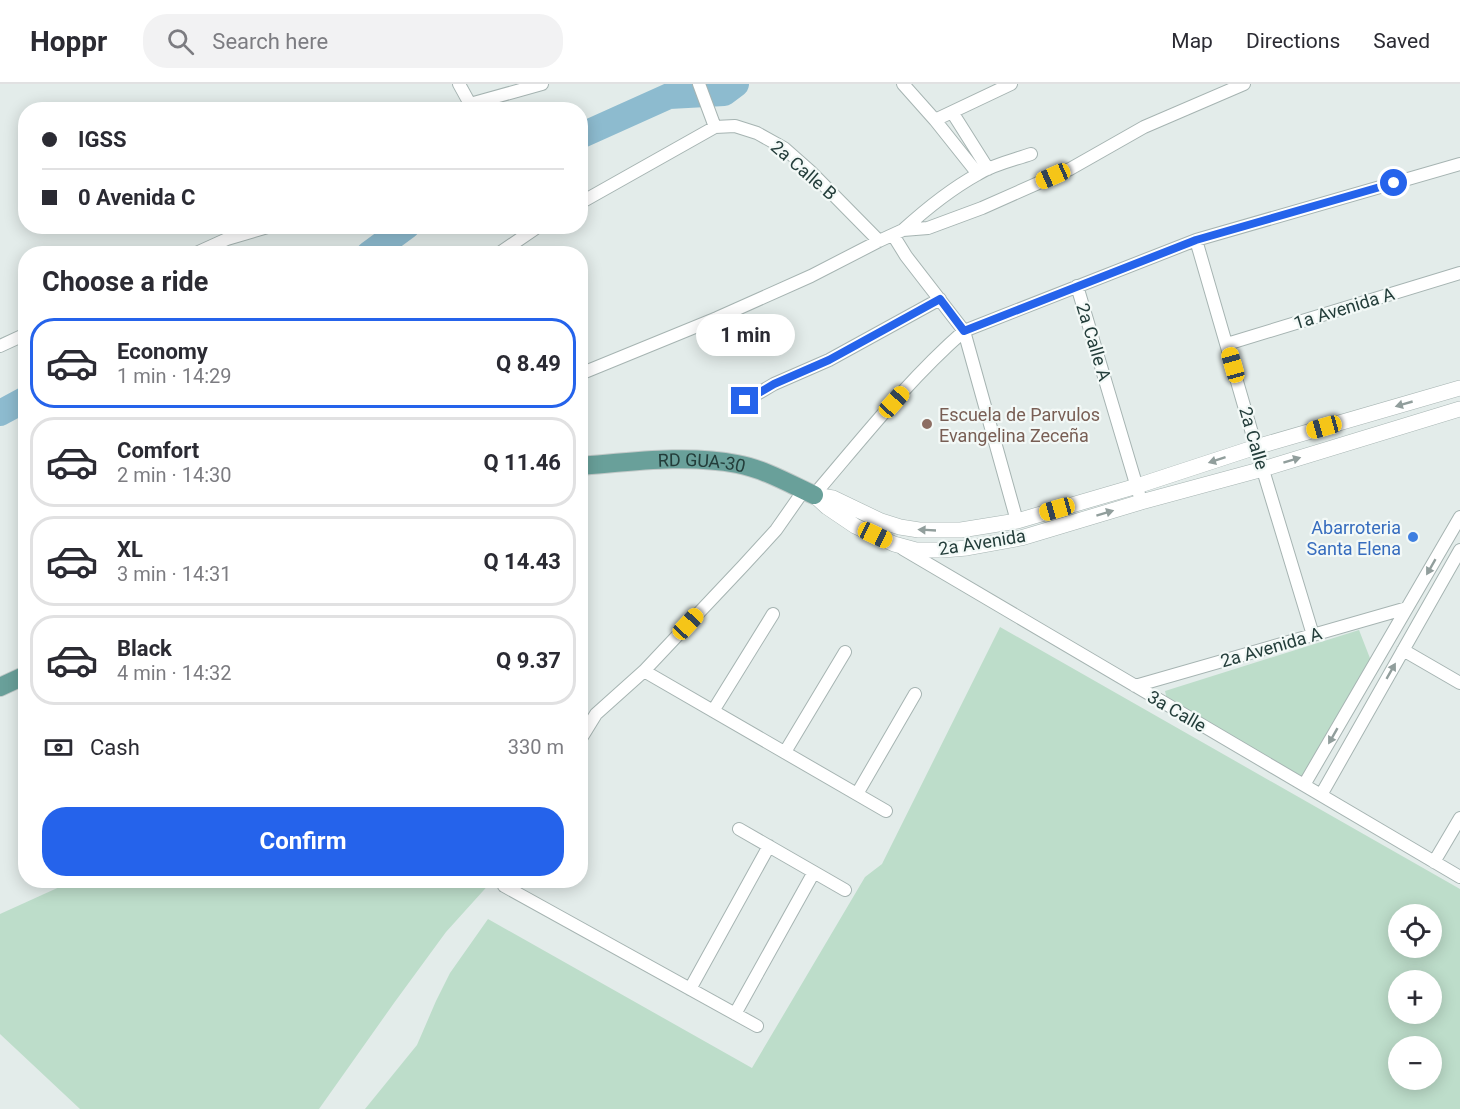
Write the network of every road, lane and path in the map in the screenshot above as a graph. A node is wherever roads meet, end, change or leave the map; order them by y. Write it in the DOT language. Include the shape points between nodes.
graph roads {
  1 [pos="459,84"];
  2 [pos="543,84"];
  3 [pos="699,84"];
  4 [pos="903,84"];
  5 [pos="1011,84"];
  6 [pos="1244,84"];
  7 [pos="464,102"];
  8 [pos="482,102"];
  9 [pos="952,112"];
  10 [pos="935,120"];
  11 [pos="715,128"];
  12 [pos="1031,154"];
  13 [pos="1460,164"];
  14 [pos="983,171"];
  15 [pos="588,199"];
  16 [pos="898,233"];
  17 [pos="244,234"];
  18 [pos="527,234"];
  19 [pos="1196,240"];
  20 [pos="879,241"];
  21 [pos="212,246"];
  22 [pos="510,246"];
  23 [pos="1460,273"];
  24 [pos="1077,286"];
  25 [pos="940,299"];
  26 [pos="964,331"];
  27 [pos="18,338"];
  28 [pos="1227,344"];
  29 [pos="0,346"];
  30 [pos="588,371"];
  31 [pos="1460,388"];
  32 [pos="745,401"];
  33 [pos="1460,409"];
  34 [pos="1256,447"];
  35 [pos="588,465"];
  36 [pos="1263,469"];
  37 [pos="1137,486"];
  38 [pos="809,493"];
  39 [pos="1140,502"];
  40 [pos="1460,517"];
  41 [pos="1017,521"];
  42 [pos="900,526"];
  43 [pos="894,544"];
  44 [pos="1460,550"];
  45 [pos="1407,608"];
  46 [pos="774,614"];
  47 [pos="1313,635"];
  48 [pos="1403,650"];
  49 [pos="845,652"];
  50 [pos="644,671"];
  51 [pos="18,679"];
  52 [pos="1460,683"];
  53 [pos="1135,686"];
  54 [pos="0,687"];
  55 [pos="915,693"];
  56 [pos="714,711"];
  57 [pos="588,727"];
  58 [pos="785,752"];
  59 [pos="1304,785"];
  60 [pos="857,794"];
  61 [pos="1321,795"];
  62 [pos="886,811"];
  63 [pos="1460,818"];
  64 [pos="739,829"];
  65 [pos="769,846"];
  66 [pos="1434,862"];
  67 [pos="814,872"];
  68 [pos="1460,877"];
  69 [pos="508,888"];
  70 [pos="845,890"];
  71 [pos="690,989"];
  72 [pos="735,1014"];
  73 [pos="757,1026"];
  1 -- 7 [label="street"];
  2 -- 8 [label="street"];
  3 -- 11 [label="street"];
  4 -- 10 [label="street"];
  5 -- 9 [label="street"];
  6 -- 16 [label="street" via="1144,127 1070,169 992,203 928,228"];
  9 -- 10 [label="street"];
  9 -- 14 [label="street"];
  10 -- 14 [label="street"];
  11 -- 15 [label="street"];
  11 -- 20 [label="street, 2a Calle B" via="735,126 784,148"];
  12 -- 14 [label="street"];
  13 -- 19 [label="street"];
  14 -- 16 [label="street"];
  16 -- 20 [label="street"];
  16 -- 25 [label="street" via="906,255"];
  17 -- 21 [label="street"];
  18 -- 22 [label="street"];
  19 -- 24 [label="street"];
  19 -- 28 [label="street, 2a Calle"];
  20 -- 30 [label="street" via="717,318"];
  23 -- 28 [label="street, 1a Avenida A"];
  24 -- 26 [label="street"];
  24 -- 37 [label="street, 2a Calle A"];
  25 -- 26 [label="street"];
  25 -- 32 [label="street"];
  26 -- 38 [label="street"];
  26 -- 41 [label="street"];
  27 -- 29 [label="street"];
  28 -- 34 [label="street, 2a Calle"];
  31 -- 34 [label="street, 2a Avenida, one-way"];
  36 -- 33 [label="street, 2a Avenida, one-way"];
  34 -- 36 [label="street, 2a Calle"];
  34 -- 37 [label="street, 2a Avenida, one-way"];
  35 -- 38 [label="main road, RD GUA-30" via="710,460 739,464"];
  36 -- 39 [label="street, 2a Avenida"];
  36 -- 47 [label="street, 2a Calle"];
  37 -- 39 [label="street, 2a Calle A"];
  37 -- 41 [label="street, 2a Avenida"];
  38 -- 42 [label="street, 2a Avenida" via="833,498"];
  38 -- 43 [label="street, 2a Avenida" via="855,526"];
  38 -- 50 [label="street"];
  43 -- 39 [label="street, 2a Avenida, one-way" via="916,550 967,548 1021,538"];
  40 -- 45 [label="street, one-way"];
  41 -- 42 [label="street, 2a Avenida, one-way" via="962,530"];
  42 -- 43 [label="street"];
  43 -- 53 [label="street, 3a Calle"];
  44 -- 48 [label="street"];
  45 -- 47 [label="street, 2a Avenida A"];
  45 -- 59 [label="street, one-way"];
  46 -- 56 [label="street"];
  47 -- 53 [label="street, 2a Avenida A"];
  48 -- 52 [label="street"];
  61 -- 48 [label="street, one-way"];
  49 -- 58 [label="street"];
  50 -- 56 [label="street"];
  50 -- 57 [label="street" via="596,714"];
  51 -- 54 [label="main road"];
  53 -- 59 [label="street, 3a Calle"];
  55 -- 60 [label="street"];
  56 -- 58 [label="street"];
  58 -- 60 [label="street"];
  59 -- 61 [label="street, 3a Calle"];
  60 -- 62 [label="street"];
  61 -- 66 [label="street, 3a Calle"];
  63 -- 66 [label="street"];
  64 -- 65 [label="street"];
  65 -- 67 [label="street"];
  65 -- 71 [label="street"];
  66 -- 68 [label="street, 3a Calle"];
  67 -- 70 [label="street"];
  67 -- 72 [label="street"];
  69 -- 71 [label="street"];
  71 -- 72 [label="street"];
  72 -- 73 [label="street"];
}
